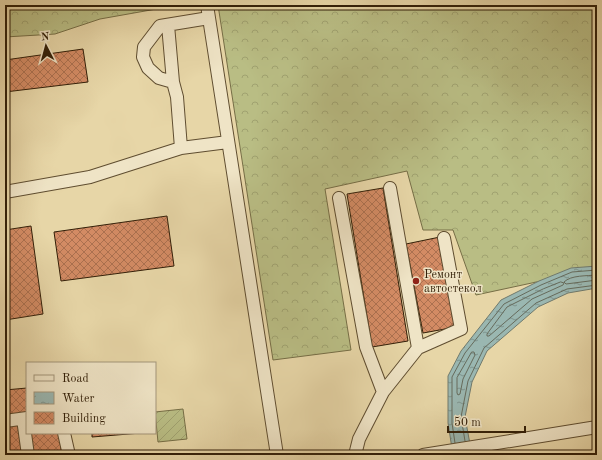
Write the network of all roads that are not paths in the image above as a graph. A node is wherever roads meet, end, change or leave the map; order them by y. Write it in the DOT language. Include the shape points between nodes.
graph roads {
  1 [pos="207,5"];
  2 [pos="209,18"];
  3 [pos="168,25"];
  4 [pos="173,82"];
  5 [pos="228,142"];
  6 [pos="181,148"];
  7 [pos="390,188"];
  8 [pos="5,192"];
  9 [pos="339,198"];
  10 [pos="444,238"];
  11 [pos="418,348"];
  12 [pos="383,392"];
  13 [pos="25,419"];
  14 [pos="5,421"];
  15 [pos="597,427"];
  16 [pos="26,431"];
  17 [pos="26,434"];
  18 [pos="64,434"];
  19 [pos="28,455"];
  20 [pos="69,455"];
  21 [pos="277,455"];
  22 [pos="355,455"];
  23 [pos="423,455"];
  1 -- 2 [label="street"];
  2 -- 3 [label="street"];
  2 -- 5 [label="street"];
  3 -- 4 [label="street"];
  3 -- 4 [label="street" via="160,26 144,47 143,57 148,68 159,78"];
  4 -- 6 [label="street" via="177,96"];
  5 -- 6 [label="street"];
  5 -- 21 [label="street"];
  6 -- 8 [label="street" via="90,177"];
  7 -- 11 [label="street"];
  9 -- 12 [label="street" via="366,347"];
  10 -- 11 [label="street" via="461,329"];
  11 -- 12 [label="street"];
  12 -- 22 [label="street" via="358,440"];
  13 -- 14 [label="street"];
  13 -- 16 [label="street"];
  15 -- 23 [label="street"];
  17 -- 19 [label="street"];
  18 -- 20 [label="street"];
}
